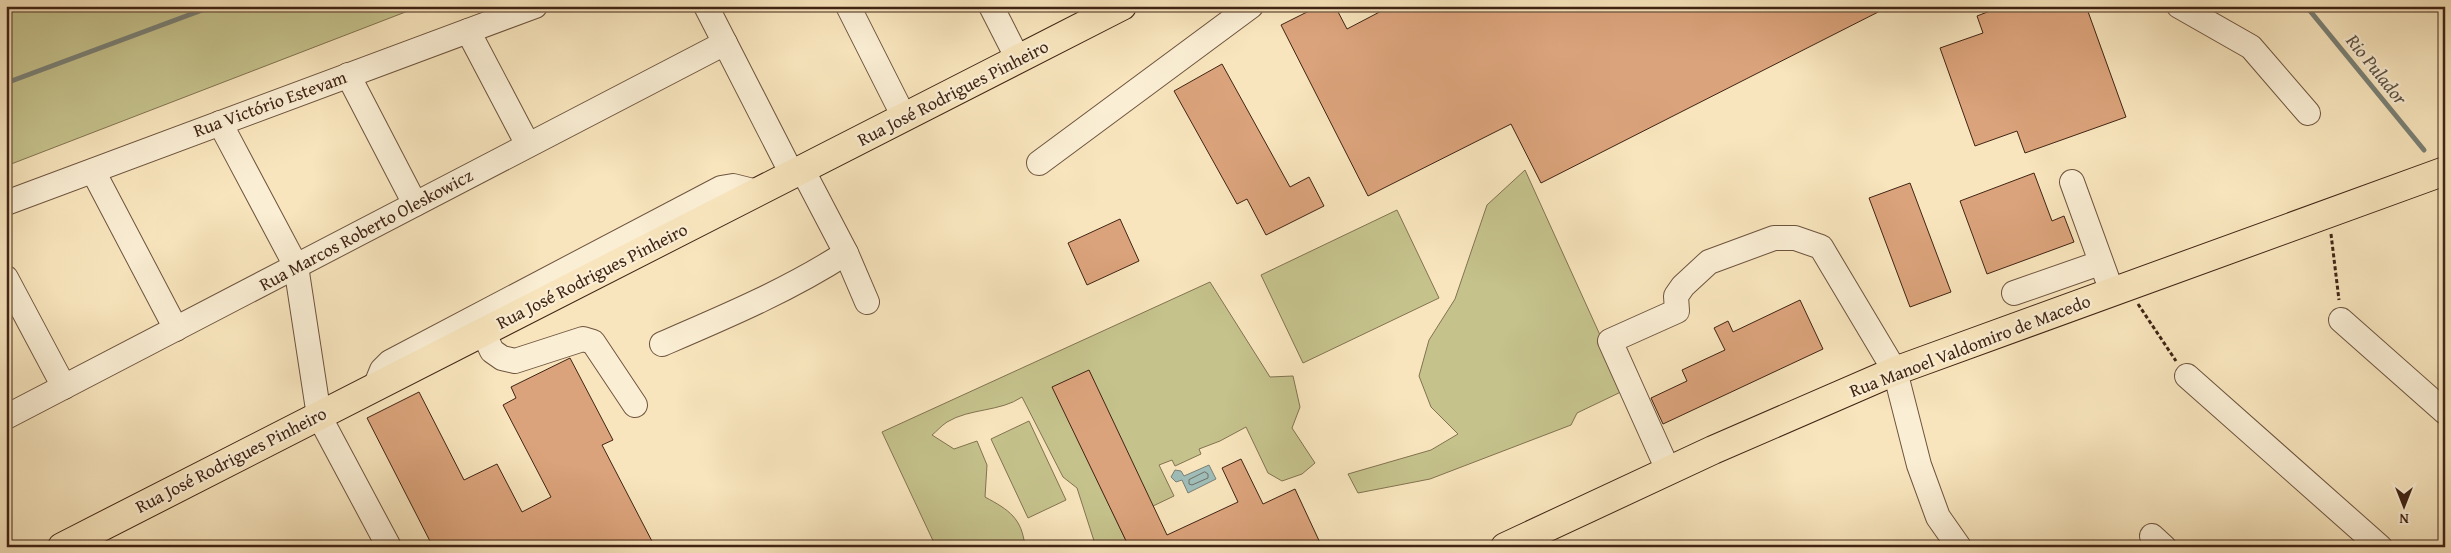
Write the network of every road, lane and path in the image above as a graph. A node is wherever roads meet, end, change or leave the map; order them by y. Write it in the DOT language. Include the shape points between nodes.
graph roads {
  1 [pos="534,6"];
  2 [pos="706,6"];
  3 [pos="848,6"];
  4 [pos="991,6"];
  5 [pos="1122,6"];
  6 [pos="1251,6"];
  7 [pos="2179,6"];
  8 [pos="468,31"];
  9 [pos="725,43"];
  10 [pos="1018,59"];
  11 [pos="348,75"];
  12 [pos="2308,113"];
  13 [pos="904,117"];
  14 [pos="220,123"];
  15 [pos="528,145"];
  16 [pos="1039,163"];
  17 [pos="93,171"];
  18 [pos="2445,171"];
  19 [pos="797,172"];
  20 [pos="2072,182"];
  21 [pos="757,192"];
  22 [pos="6,203"];
  23 [pos="415,204"];
  24 [pos="2329,213"];
  25 [pos="846,253"];
  26 [pos="2100,263"];
  27 [pos="296,266"];
  28 [pos="6,278"];
  29 [pos="2112,292"];
  30 [pos="2014,293"];
  31 [pos="867,302"];
  32 [pos="2341,320"];
  33 [pos="2152,327"];
  34 [pos="176,329"];
  35 [pos="483,332"];
  36 [pos="662,344"];
  37 [pos="1895,371"];
  38 [pos="2187,376"];
  39 [pos="64,387"];
  40 [pos="375,387"];
  41 [pos="635,405"];
  42 [pos="2445,412"];
  43 [pos="319,416"];
  44 [pos="6,417"];
  45 [pos="1668,470"];
  46 [pos="1958,546"];
  47 [pos="62,547"];
  48 [pos="389,547"];
  49 [pos="1505,547"];
  50 [pos="2380,547"];
  1 -- 8 [label="street, Rua Victório Estevam"];
  2 -- 9 [label="street"];
  3 -- 13 [label="street"];
  4 -- 10 [label="street"];
  5 -- 10 [label="main road, Rua José Rodrigues Pinheiro"];
  6 -- 16 [label="street"];
  7 -- 12 [label="street" via="2251,47"];
  8 -- 11 [label="street, Rua Victório Estevam"];
  8 -- 15 [label="street"];
  9 -- 15 [label="street, Rua Marcos Roberto Oleskowicz"];
  9 -- 19 [label="street"];
  10 -- 13 [label="main road, Rua José Rodrigues Pinheiro"];
  11 -- 14 [label="street, Rua Victório Estevam"];
  11 -- 23 [label="street"];
  13 -- 19 [label="main road, Rua José Rodrigues Pinheiro"];
  14 -- 17 [label="street, Rua Victório Estevam"];
  14 -- 27 [label="street"];
  15 -- 23 [label="street, Rua Marcos Roberto Oleskowicz"];
  17 -- 22 [label="street, Rua Victório Estevam"];
  17 -- 34 [label="street"];
  18 -- 24 [label="main road, Rua Manoel Valdomiro de Macedo"];
  19 -- 21 [label="main road, Rua José Rodrigues Pinheiro"];
  19 -- 25 [label="street"];
  20 -- 26 [label="street"];
  21 -- 35 [label="main road, Rua José Rodrigues Pinheiro"];
  21 -- 40 [label="street" via="733,186 721,188 390,362 382,370"];
  23 -- 27 [label="street, Rua Marcos Roberto Oleskowicz"];
  24 -- 29 [label="main road, Rua Manoel Valdomiro de Macedo"];
  24 -- 32 [label="path"];
  25 -- 31 [label="street"];
  25 -- 36 [label="street" via="820,270"];
  26 -- 29 [label="street"];
  26 -- 30 [label="street"];
  27 -- 34 [label="street, Rua Marcos Roberto Oleskowicz"];
  27 -- 43 [label="street"];
  28 -- 39 [label="street"];
  29 -- 37 [label="main road, Rua Manoel Valdomiro de Macedo"];
  32 -- 42 [label="street"];
  33 -- 38 [label="path"];
  34 -- 39 [label="street, Rua Marcos Roberto Oleskowicz"];
  35 -- 40 [label="main road, Rua José Rodrigues Pinheiro"];
  35 -- 41 [label="street" via="492,351 515,361 583,339 593,342"];
  37 -- 45 [label="main road, Rua Manoel Valdomiro de Macedo"];
  37 -- 45 [label="street" via="1821,247 1795,238 1774,238 1709,262 1676,296 1677,311 1610,341"];
  37 -- 46 [label="street" via="1919,465 1938,517"];
  38 -- 50 [label="street"];
  39 -- 44 [label="street, Rua Marcos Roberto Oleskowicz"];
  40 -- 43 [label="main road, Rua José Rodrigues Pinheiro"];
  43 -- 47 [label="main road, Rua José Rodrigues Pinheiro"];
  43 -- 48 [label="street"];
  45 -- 49 [label="main road, Rua Manoel Valdomiro de Macedo"];
}
